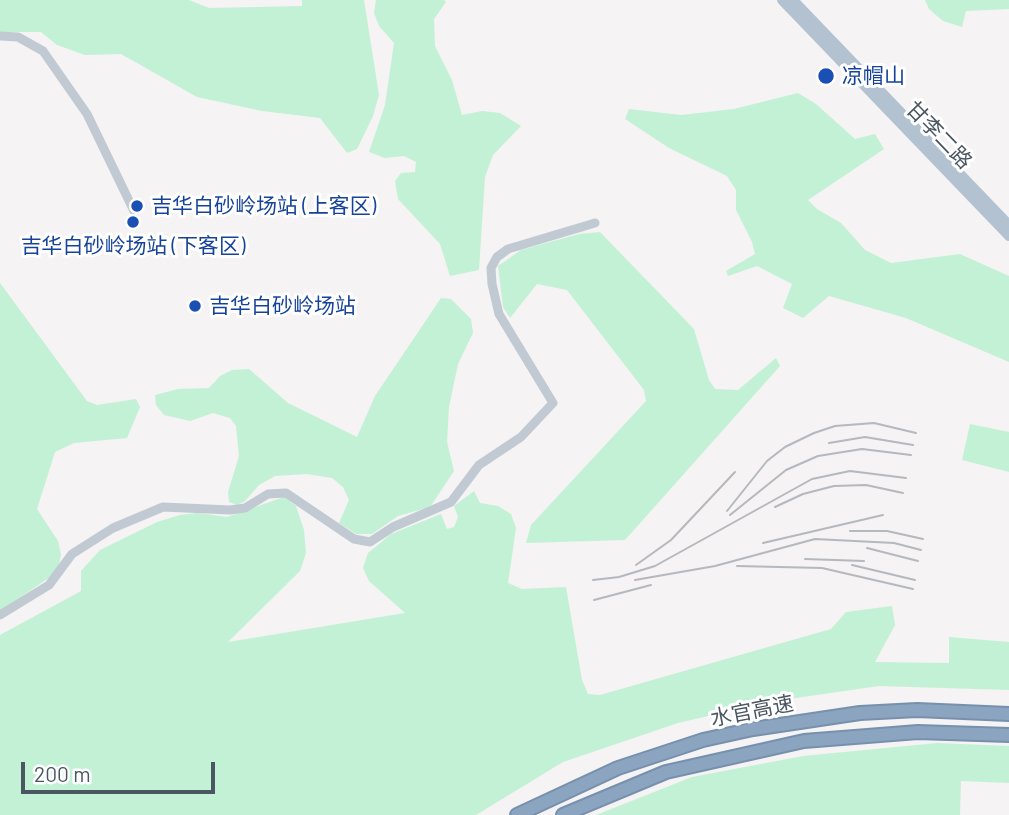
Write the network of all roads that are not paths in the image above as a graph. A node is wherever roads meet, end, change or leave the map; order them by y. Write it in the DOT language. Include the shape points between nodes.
graph roads {
  1 [pos="782,0"];
  2 [pos="793,0"];
  3 [pos="0,36"];
  4 [pos="134,211"];
  5 [pos="595,223"];
  6 [pos="1009,225"];
  7 [pos="1009,236"];
  8 [pos="0,615"];
  9 [pos="1009,714"];
  10 [pos="1009,735"];
  11 [pos="517,815"];
  12 [pos="563,815"];
  1 -- 7 [label="main road, 甘李二路"];
  2 -- 6 [label="main road, 甘李二路"];
  3 -- 4 [label="street" via="18,37 43,51 87,114"];
  5 -- 8 [label="street" via="508,249 491,268 499,314 552,403 521,437 479,465 451,502 370,542 354,539 286,493 268,494 245,508 230,510 163,507 113,528 72,554 49,585"];
  9 -- 11 [label="highway, 水官高速" via="872,712 753,729 618,768"];
  10 -- 12 [label="highway, 水官高速" via="918,732 804,741 666,772"];
}
